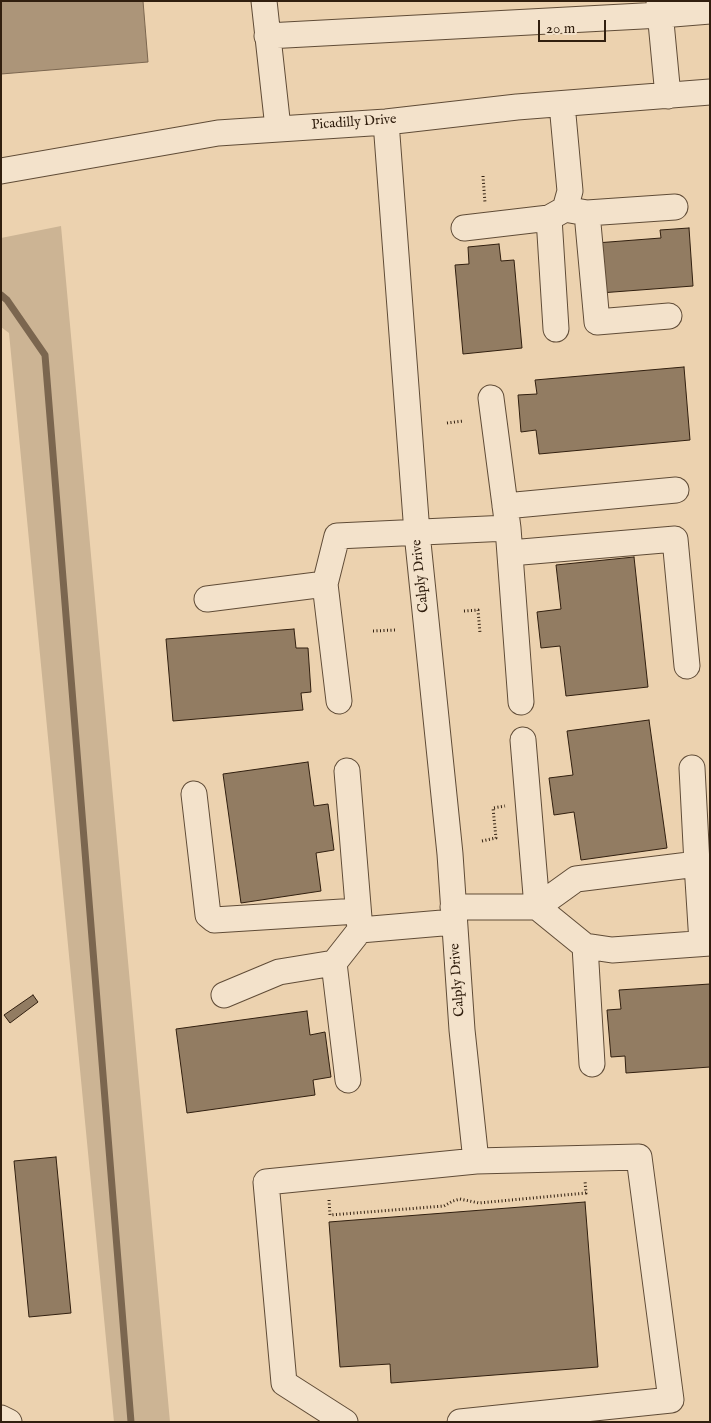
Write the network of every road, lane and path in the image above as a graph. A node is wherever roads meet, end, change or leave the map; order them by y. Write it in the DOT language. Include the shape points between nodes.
graph roads {
  1 [pos="264,1"];
  2 [pos="660,8"];
  3 [pos="710,11"];
  4 [pos="267,36"];
  5 [pos="710,92"];
  6 [pos="668,96"];
  7 [pos="562,104"];
  8 [pos="386,122"];
  9 [pos="278,128"];
  10 [pos="1,171"];
  11 [pos="483,176"];
  12 [pos="674,206"];
  13 [pos="486,208"];
  14 [pos="567,213"];
  15 [pos="464,228"];
  16 [pos="669,316"];
  17 [pos="556,329"];
  18 [pos="491,398"];
  19 [pos="463,421"];
  20 [pos="447,423"];
  21 [pos="676,490"];
  22 [pos="507,517"];
  23 [pos="416,533"];
  24 [pos="510,554"];
  25 [pos="325,584"];
  26 [pos="207,599"];
  27 [pos="464,611"];
  28 [pos="395,630"];
  29 [pos="373,631"];
  30 [pos="480,633"];
  31 [pos="687,666"];
  32 [pos="339,701"];
  33 [pos="521,702"];
  34 [pos="523,740"];
  35 [pos="692,768"];
  36 [pos="347,770"];
  37 [pos="194,794"];
  38 [pos="509,805"];
  39 [pos="482,841"];
  40 [pos="697,864"];
  41 [pos="537,906"];
  42 [pos="454,914"];
  43 [pos="359,920"];
  44 [pos="706,943"];
  45 [pos="586,946"];
  46 [pos="334,963"];
  47 [pos="224,995"];
  48 [pos="592,1064"];
  49 [pos="348,1080"];
  50 [pos="476,1161"];
  51 [pos="585,1178"];
  52 [pos="329,1194"];
  53 [pos="1,1418"];
  54 [pos="9,1422"];
  55 [pos="345,1422"];
  56 [pos="460,1422"];
  1 -- 4 [label="street"];
  2 -- 3 [label="street"];
  2 -- 4 [label="street"];
  2 -- 6 [label="street"];
  4 -- 9 [label="street"];
  5 -- 6 [label="street, Picadilly Drive"];
  6 -- 7 [label="street, Picadilly Drive"];
  7 -- 8 [label="street, Picadilly Drive"];
  7 -- 14 [label="street" via="570,191"];
  8 -- 9 [label="street, Picadilly Drive"];
  8 -- 23 [label="street, Calply Drive"];
  9 -- 10 [label="street, Picadilly Drive" via="218,133"];
  11 -- 13 [label="path"];
  12 -- 14 [label="street"];
  14 -- 15 [label="street"];
  14 -- 16 [label="street" via="596,322"];
  14 -- 17 [label="street"];
  18 -- 22 [label="street"];
  19 -- 20 [label="path"];
  21 -- 22 [label="street"];
  22 -- 23 [label="street"];
  22 -- 24 [label="street"];
  23 -- 25 [label="street" via="337,536"];
  23 -- 42 [label="street, Calply Drive"];
  24 -- 31 [label="street" via="675,538"];
  24 -- 33 [label="street"];
  25 -- 26 [label="street"];
  25 -- 32 [label="street"];
  27 -- 30 [label="path" via="478,610"];
  28 -- 29 [label="path"];
  34 -- 41 [label="street"];
  35 -- 40 [label="street"];
  36 -- 43 [label="street"];
  37 -- 43 [label="street" via="208,915 214,920"];
  38 -- 39 [label="path" via="493,808 496,838"];
  40 -- 41 [label="street" via="576,879"];
  40 -- 44 [label="street"];
  41 -- 42 [label="street"];
  41 -- 45 [label="street"];
  42 -- 43 [label="street"];
  42 -- 50 [label="street, Calply Drive"];
  43 -- 46 [label="street"];
  44 -- 45 [label="street" via="612,950"];
  45 -- 48 [label="street"];
  46 -- 47 [label="street" via="279,972"];
  46 -- 49 [label="street"];
  50 -- 55 [label="street" via="266,1182 284,1383"];
  50 -- 56 [label="street" via="639,1157 671,1400"];
  51 -- 52 [label="path" via="586,1194 479,1203 460,1199 444,1206 330,1215"];
  53 -- 54 [label="street"];
}
